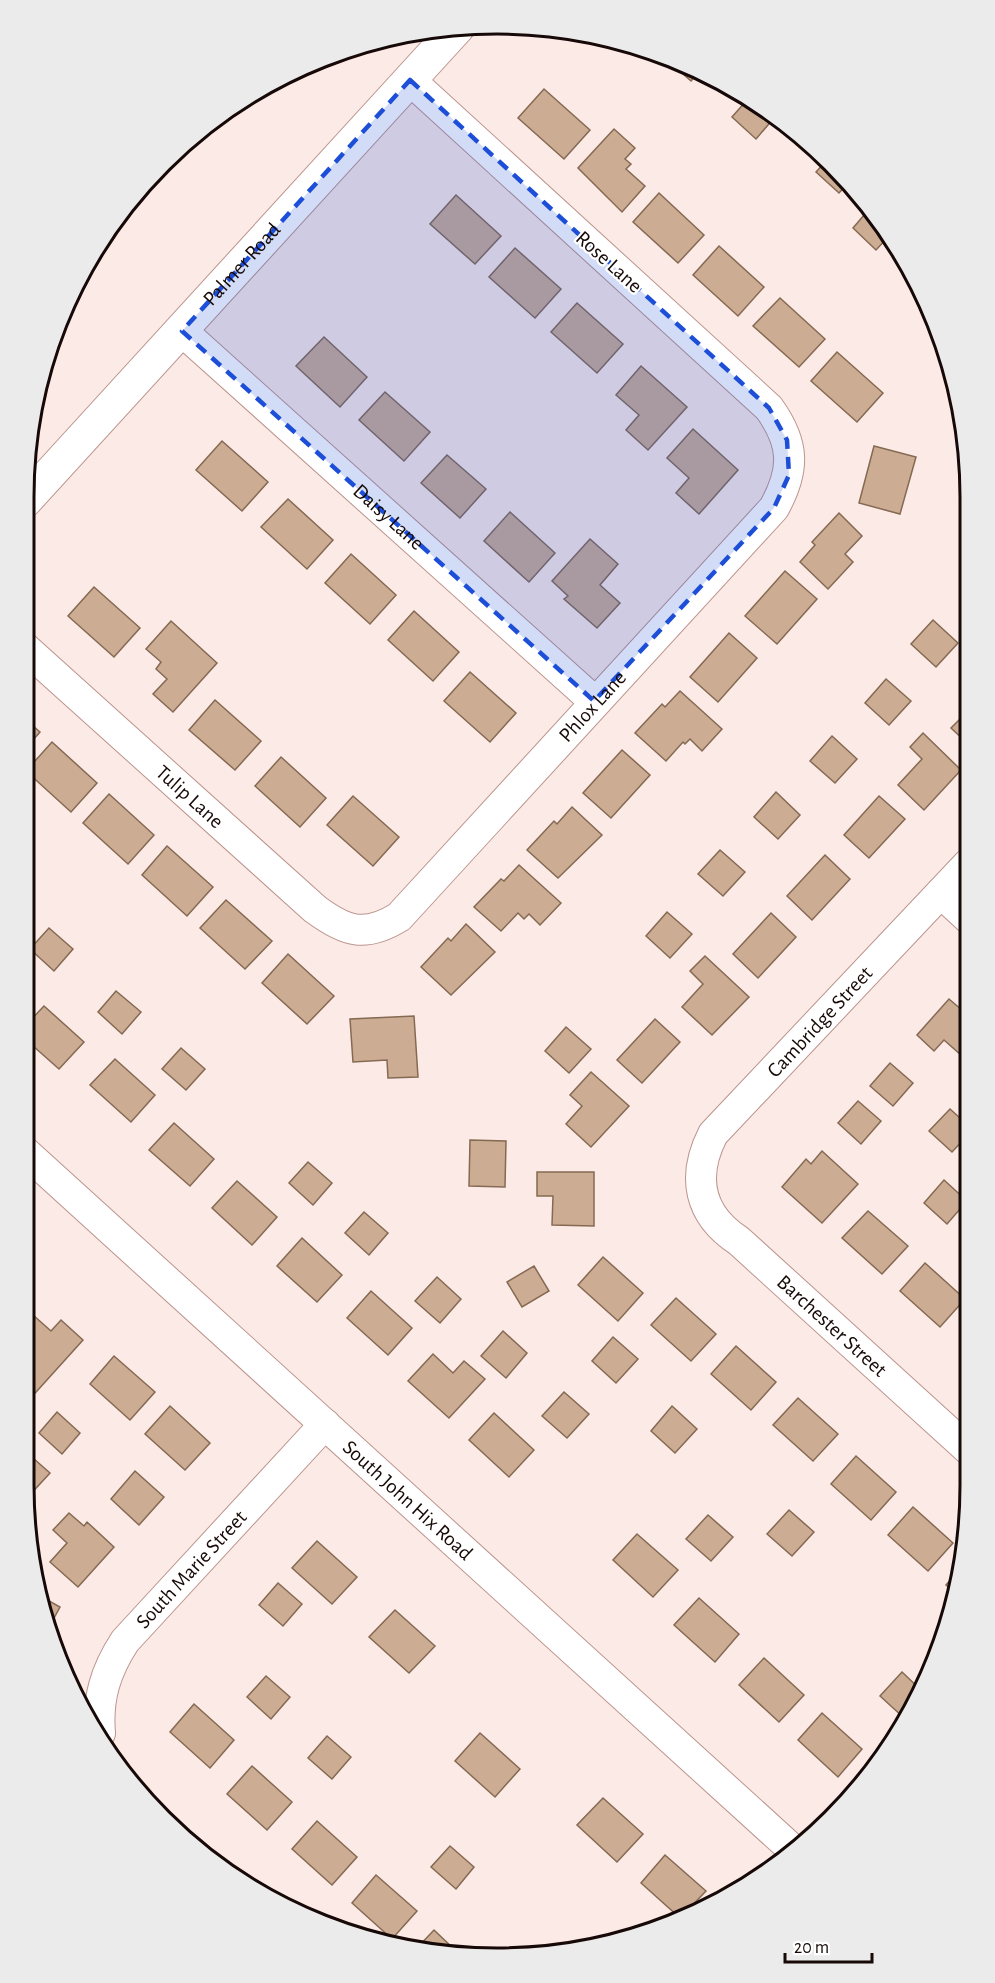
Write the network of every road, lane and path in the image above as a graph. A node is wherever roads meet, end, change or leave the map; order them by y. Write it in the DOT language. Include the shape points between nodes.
graph roads {
  1 [pos="449,37"];
  2 [pos="410,80"];
  3 [pos="182,331"];
  4 [pos="790,456"];
  5 [pos="34,491"];
  6 [pos="34,656"];
  7 [pos="594,701"];
  8 [pos="960,872"];
  9 [pos="940,893"];
  10 [pos="960,911"];
  11 [pos="365,931"];
  12 [pos="34,1160"];
  13 [pos="702,1193"];
  14 [pos="325,1424"];
  15 [pos="960,1442"];
  16 [pos="101,1723"];
  17 [pos="788,1846"];
  1 -- 2 [label="street, Palmer Road"];
  2 -- 3 [label="street, Palmer Road"];
  2 -- 4 [label="street, Rose Lane" via="770,408 781,425"];
  3 -- 5 [label="street, Palmer Road"];
  3 -- 7 [label="street, Daisy Lane"];
  4 -- 7 [label="street, Phlox Lane" via="789,475 774,508"];
  6 -- 11 [label="street, Tulip Lane" via="315,909 334,923"];
  7 -- 11 [label="street, Phlox Lane" via="404,912 380,928"];
  8 -- 9 [label="street, Cambridge Street"];
  9 -- 10 [label="street"];
  9 -- 13 [label="street, Cambridge Street" via="713,1134 700,1173"];
  12 -- 14 [label="street, South John Hix Road"];
  13 -- 15 [label="street, Barchester Street" via="723,1231 740,1241"];
  14 -- 16 [label="street, South Marie Street" via="125,1641 103,1682"];
  14 -- 17 [label="street, South John Hix Road"];
}
